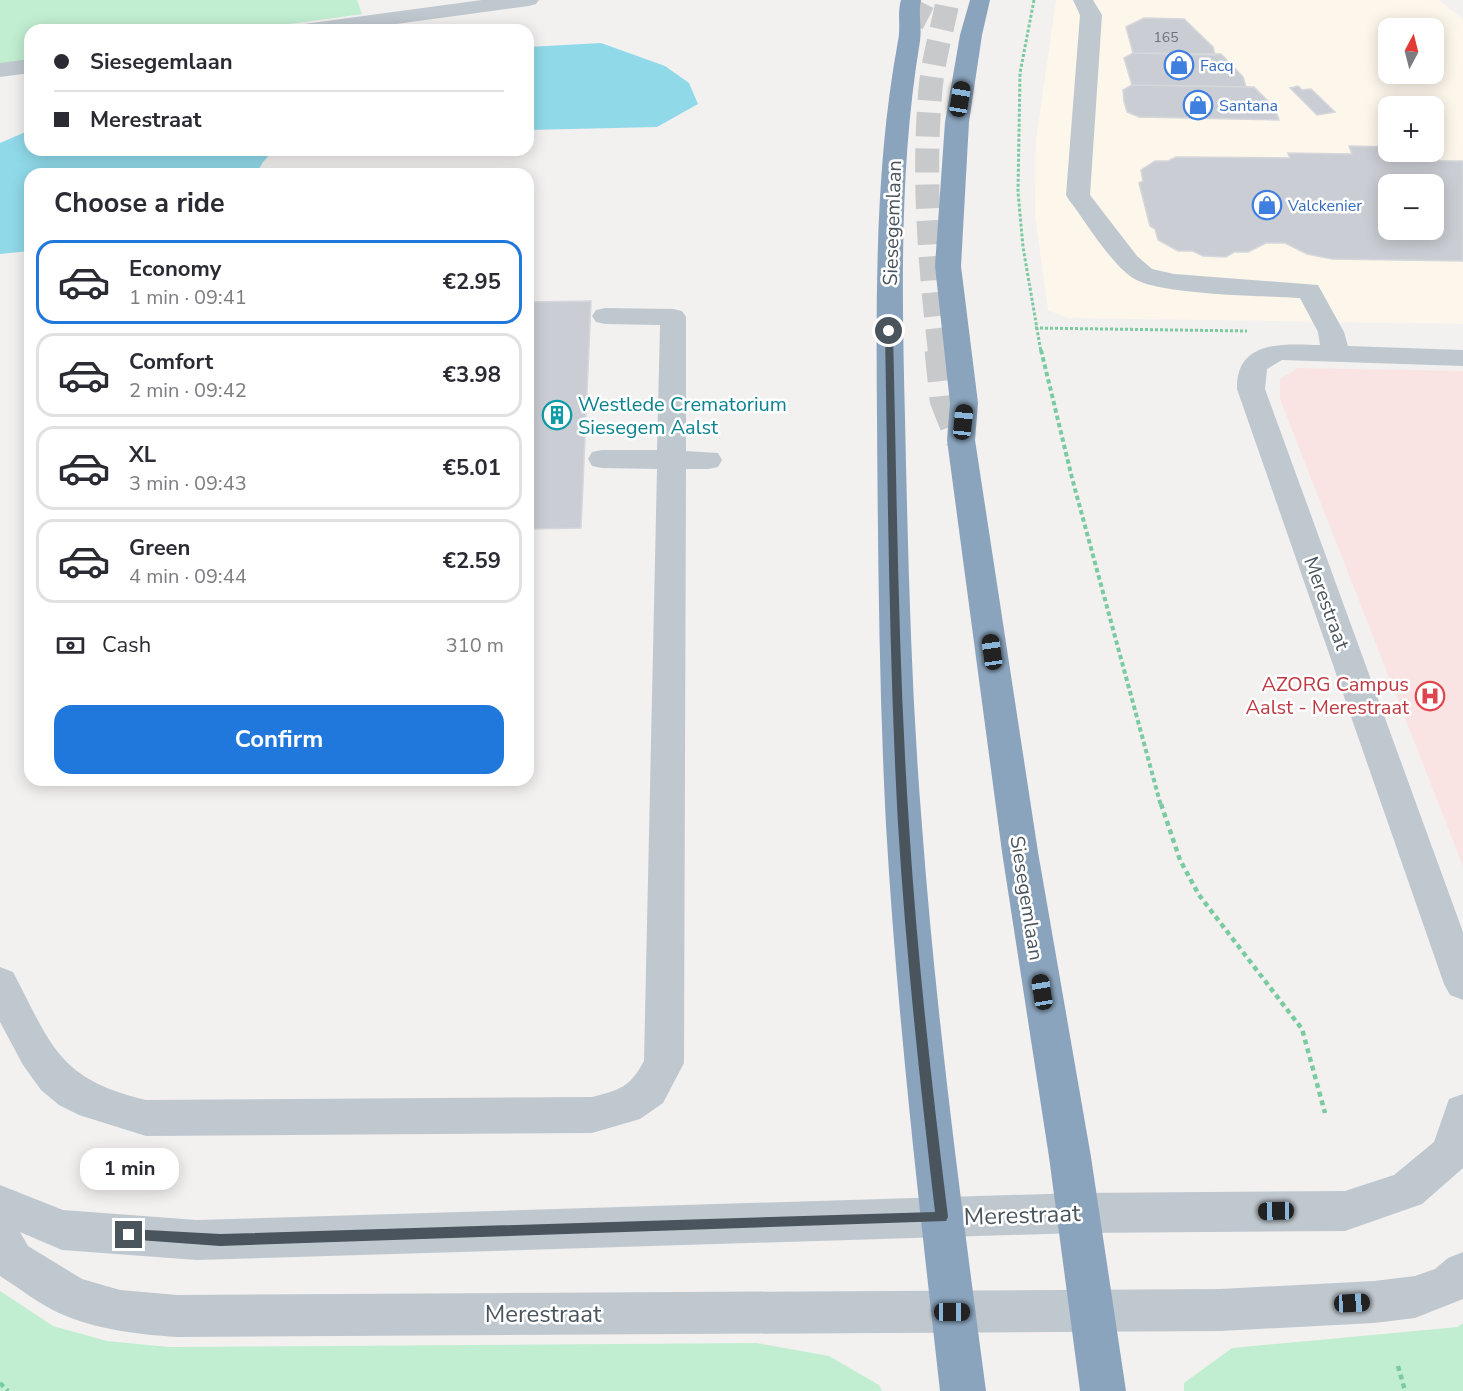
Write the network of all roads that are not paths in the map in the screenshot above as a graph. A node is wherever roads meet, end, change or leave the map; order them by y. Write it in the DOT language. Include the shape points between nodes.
graph roads {
  1 [pos="530,0"];
  2 [pos="911,0"];
  3 [pos="980,0"];
  4 [pos="1083,0"];
  5 [pos="349,24"];
  6 [pos="24,67"];
  7 [pos="0,70"];
  8 [pos="605,316"];
  9 [pos="1463,343"];
  10 [pos="1336,351"];
  11 [pos="1463,358"];
  12 [pos="602,459"];
  13 [pos="671,459"];
  14 [pos="708,460"];
  15 [pos="0,983"];
  16 [pos="1463,984"];
  17 [pos="1463,1112"];
  18 [pos="0,1204"];
  19 [pos="1078,1214"];
  20 [pos="942,1217"];
  21 [pos="0,1239"];
  22 [pos="1463,1273"];
  23 [pos="1093,1310"];
  24 [pos="952,1312"];
  25 [pos="963,1391"];
  26 [pos="1103,1391"];
  1 -- 5 [label="street"];
  2 -- 20 [label="highway, Siesegemlaan" via="912,24 895,144 889,310 892,508 904,826"];
  3 -- 19 [label="highway, Siesegemlaan" via="957,122 948,266 964,403 961,441 1020,852"];
  4 -- 10 [label="street" via="1091,15 1078,195 1128,261 1143,274 1174,282 1309,291"];
  6 -- 7 [label="street"];
  8 -- 13 [label="street" via="672,317"];
  9 -- 10 [label="street, Merestraat" via="1382,342"];
  10 -- 11 [label="street, Merestraat"];
  10 -- 16 [label="street, Merestraat" via="1280,352 1258,362 1250,376 1251,389"];
  12 -- 13 [label="street"];
  13 -- 14 [label="street"];
  13 -- 15 [label="street" via="664,1063 649,1091 626,1106 592,1115 146,1118 104,1108 62,1085 42,1061"];
  17 -- 19 [label="street, Merestraat" via="1451,1153 1416,1183 1407,1190 1345,1210"];
  18 -- 20 [label="street, Merestraat" via="62,1230 197,1240"];
  19 -- 20 [label="street, Merestraat"];
  19 -- 23 [label="highway, Siesegemlaan"];
  20 -- 24 [label="highway, Siesegemlaan"];
  21 -- 24 [label="street, Merestraat" via="13,1260 72,1297 120,1311 177,1316"];
  22 -- 23 [label="street, Merestraat" via="1449,1284 1415,1297 1374,1302 1220,1310"];
  23 -- 24 [label="street, Merestraat"];
  23 -- 26 [label="highway, Siesegemlaan"];
  24 -- 25 [label="highway, Siesegemlaan"];
}
